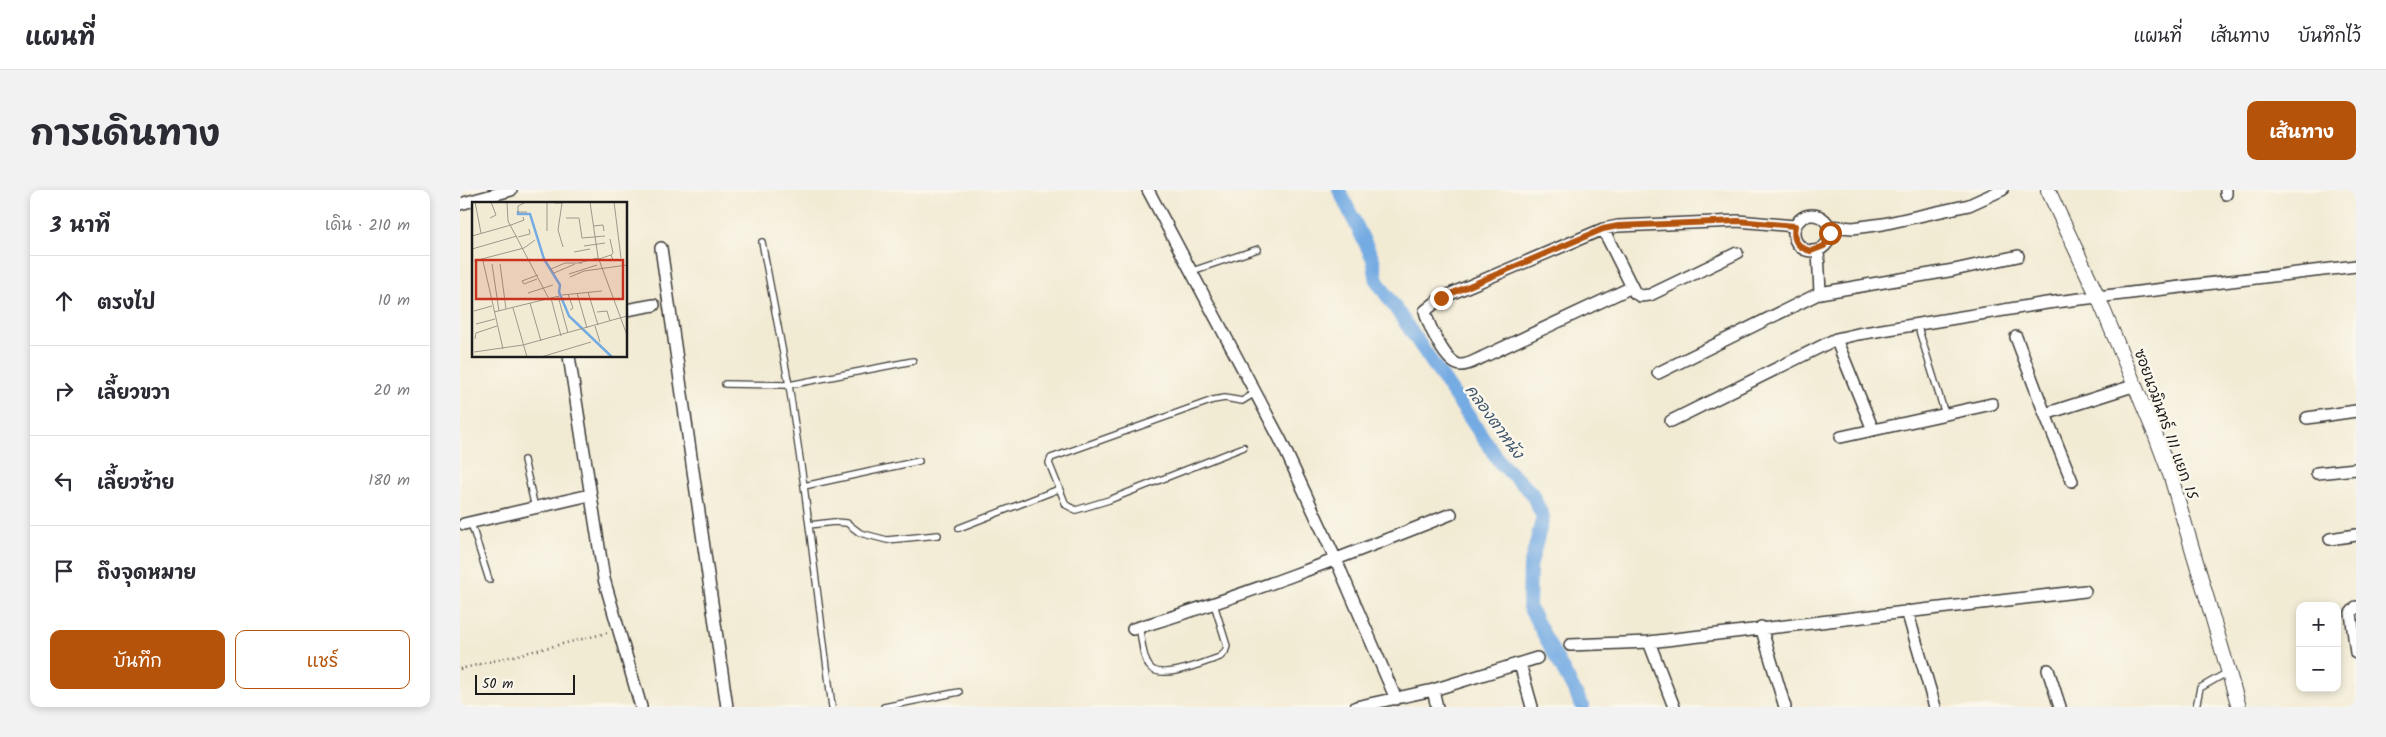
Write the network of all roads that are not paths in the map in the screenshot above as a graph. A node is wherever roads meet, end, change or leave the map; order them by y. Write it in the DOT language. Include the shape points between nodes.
graph roads {
  1 [pos="511,190"];
  2 [pos="1148,190"];
  3 [pos="2002,190"];
  4 [pos="2048,190"];
  5 [pos="460,204"];
  6 [pos="1795,226"];
  7 [pos="1828,226"];
  8 [pos="1603,229"];
  9 [pos="762,242"];
  10 [pos="661,248"];
  11 [pos="1258,249"];
  12 [pos="1818,250"];
  13 [pos="1737,253"];
  14 [pos="2018,256"];
  15 [pos="2356,266"];
  16 [pos="1192,271"];
  17 [pos="1632,287"];
  18 [pos="1820,293"];
  19 [pos="2098,297"];
  20 [pos="654,305"];
  21 [pos="628,310"];
  22 [pos="1917,324"];
  23 [pos="2016,337"];
  24 [pos="1836,339"];
  25 [pos="569,358"];
  26 [pos="913,361"];
  27 [pos="1658,373"];
  28 [pos="725,384"];
  29 [pos="789,385"];
  30 [pos="2136,385"];
  31 [pos="1255,393"];
  32 [pos="1992,404"];
  33 [pos="2356,411"];
  34 [pos="1945,414"];
  35 [pos="2045,414"];
  36 [pos="2308,418"];
  37 [pos="1671,421"];
  38 [pos="1873,430"];
  39 [pos="1841,437"];
  40 [pos="1244,447"];
  41 [pos="524,460"];
  42 [pos="918,462"];
  43 [pos="2356,469"];
  44 [pos="2317,473"];
  45 [pos="2072,481"];
  46 [pos="804,486"];
  47 [pos="1059,489"];
  48 [pos="590,495"];
  49 [pos="535,508"];
  50 [pos="1451,514"];
  51 [pos="468,523"];
  52 [pos="809,525"];
  53 [pos="959,528"];
  54 [pos="938,535"];
  55 [pos="2356,535"];
  56 [pos="2330,539"];
  57 [pos="1336,560"];
  58 [pos="489,580"];
  59 [pos="2085,592"];
  60 [pos="1214,604"];
  61 [pos="2356,607"];
  62 [pos="1907,611"];
  63 [pos="1761,627"];
  64 [pos="1136,628"];
  65 [pos="1649,642"];
  66 [pos="1570,645"];
  67 [pos="2356,653"];
  68 [pos="1537,658"];
  69 [pos="1520,664"];
  70 [pos="2048,670"];
  71 [pos="2228,672"];
  72 [pos="1433,690"];
  73 [pos="959,692"];
  74 [pos="1396,699"];
  75 [pos="640,707"];
  76 [pos="727,707"];
  77 [pos="832,707"];
  78 [pos="884,707"];
  79 [pos="1356,707"];
  80 [pos="1437,707"];
  81 [pos="1532,707"];
  82 [pos="1674,707"];
  83 [pos="1785,707"];
  84 [pos="1935,707"];
  85 [pos="2060,707"];
  86 [pos="2196,707"];
  87 [pos="2239,707"];
  1 -- 5 [label="street"];
  2 -- 16 [label="street"];
  3 -- 7 [label="street" via="1969,205 1883,224 1854,228"];
  4 -- 19 [label="street, ซอยนวมินทร์ 111 แยก 15"];
  6 -- 7 [label="street" via="1799,220 1812,215 1825,220"];
  6 -- 8 [label="street" via="1738,221"];
  6 -- 12 [label="street" via="1795,240 1799,246"];
  7 -- 12 [label="street" via="1828,240"];
  8 -- 17 [label="street"];
  8 -- 17 [label="street" via="1441,298 1425,311 1427,320 1445,354 1460,365"];
  9 -- 29 [label="lane"];
  10 -- 76 [label="street"];
  11 -- 16 [label="lane"];
  12 -- 18 [label="street"];
  13 -- 17 [label="street" via="1650,295 1640,296"];
  14 -- 18 [label="street"];
  15 -- 19 [label="street"];
  16 -- 31 [label="street"];
  18 -- 27 [label="street"];
  19 -- 22 [label="street"];
  19 -- 30 [label="street, ซอยนวมินทร์ 111 แยก 15"];
  20 -- 21 [label="street"];
  22 -- 24 [label="street"];
  22 -- 34 [label="lane"];
  23 -- 35 [label="street"];
  24 -- 37 [label="street"];
  24 -- 38 [label="street"];
  25 -- 48 [label="street"];
  26 -- 29 [label="lane"];
  28 -- 29 [label="lane"];
  29 -- 46 [label="lane"];
  30 -- 35 [label="street"];
  30 -- 71 [label="street, ซอยนวมินทร์ 111 แยก 15" via="2171,477"];
  31 -- 47 [label="lane" via="1242,401 1213,400 1051,458 1049,463"];
  31 -- 57 [label="street"];
  32 -- 34 [label="street"];
  33 -- 36 [label="street"];
  34 -- 38 [label="street"];
  35 -- 45 [label="street"];
  38 -- 39 [label="street"];
  40 -- 47 [label="lane" via="1076,510 1066,505"];
  41 -- 49 [label="lane"];
  42 -- 46 [label="lane"];
  43 -- 44 [label="street"];
  46 -- 52 [label="lane"];
  47 -- 53 [label="lane"];
  48 -- 49 [label="street"];
  48 -- 75 [label="street" via="604,580"];
  49 -- 51 [label="street"];
  50 -- 57 [label="street"];
  51 -- 58 [label="lane"];
  52 -- 54 [label="lane" via="847,523 860,533 887,540"];
  52 -- 77 [label="lane"];
  55 -- 56 [label="street"];
  57 -- 60 [label="street"];
  57 -- 74 [label="street"];
  59 -- 62 [label="street"];
  60 -- 64 [label="street"];
  60 -- 64 [label="lane" via="1227,646 1220,657 1212,660 1169,673 1156,673 1149,666"];
  61 -- 67 [label="street" via="2351,613 2351,622"];
  62 -- 63 [label="street"];
  62 -- 84 [label="street"];
  63 -- 65 [label="street"];
  63 -- 83 [label="street"];
  65 -- 66 [label="street"];
  65 -- 82 [label="street"];
  68 -- 69 [label="street"];
  69 -- 72 [label="street"];
  69 -- 81 [label="street"];
  70 -- 85 [label="street"];
  71 -- 86 [label="lane" via="2200,688"];
  71 -- 87 [label="street, ซอยนวมินทร์ 111 แยก 15"];
  72 -- 74 [label="street"];
  72 -- 80 [label="street"];
  73 -- 78 [label="lane"];
  74 -- 79 [label="street"];
}
